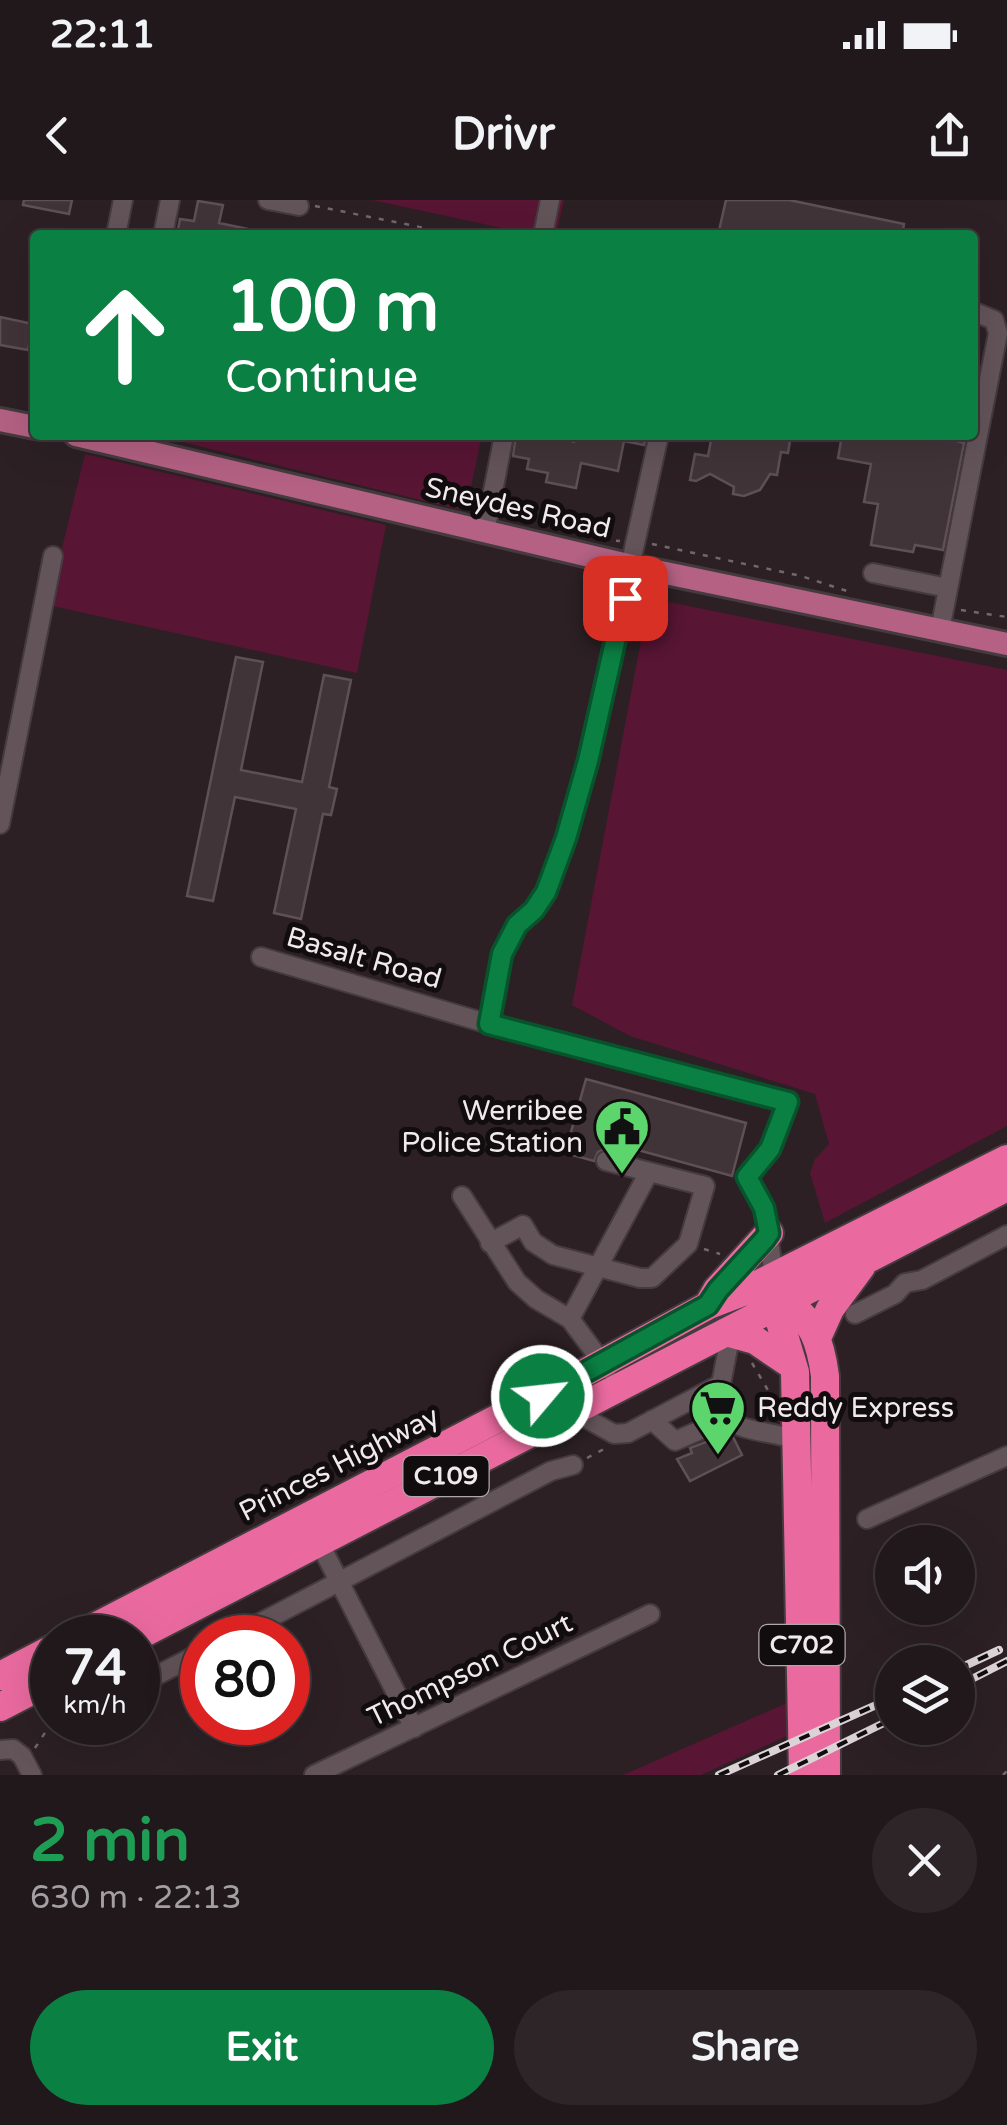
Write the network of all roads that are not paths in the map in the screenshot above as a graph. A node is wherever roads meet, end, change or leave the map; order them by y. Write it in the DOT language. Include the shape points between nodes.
graph roads {
  1 [pos="123,200"];
  2 [pos="170,200"];
  3 [pos="268,200"];
  4 [pos="550,200"];
  5 [pos="299,206"];
  6 [pos="117,230"];
  7 [pos="165,230"];
  8 [pos="545,230"];
  9 [pos="978,313"];
  10 [pos="0,420"];
  11 [pos="30,426"];
  12 [pos="978,436"];
  13 [pos="97,440"];
  14 [pos="503,440"];
  15 [pos="658,440"];
  16 [pos="977,440"];
  17 [pos="485,532"];
  18 [pos="53,556"];
  19 [pos="632,566"];
  20 [pos="873,573"];
  21 [pos="948,588"];
  22 [pos="942,619"];
  23 [pos="1007,644"];
  24 [pos="0,824"];
  25 [pos="261,957"];
  26 [pos="489,1024"];
  27 [pos="1007,1159"];
  28 [pos="606,1162"];
  29 [pos="649,1172"];
  30 [pos="1007,1187"];
  31 [pos="462,1196"];
  32 [pos="768,1226"];
  33 [pos="1007,1235"];
  34 [pos="490,1243"];
  35 [pos="817,1254"];
  36 [pos="868,1258"];
  37 [pos="598,1267"];
  38 [pos="778,1289"];
  39 [pos="708,1305"];
  40 [pos="854,1314"];
  41 [pos="570,1319"];
  42 [pos="726,1332"];
  43 [pos="817,1338"];
  44 [pos="604,1363"];
  45 [pos="792,1365"];
  46 [pos="721,1384"];
  47 [pos="609,1393"];
  48 [pos="566,1399"];
  49 [pos="726,1419"];
  50 [pos="652,1420"];
  51 [pos="786,1436"];
  52 [pos="1007,1456"];
  53 [pos="572,1465"];
  54 [pos="867,1519"];
  55 [pos="313,1530"];
  56 [pos="339,1582"];
  57 [pos="650,1614"];
  58 [pos="125,1615"];
  59 [pos="275,1615"];
  60 [pos="160,1622"];
  61 [pos="30,1660"];
  62 [pos="0,1676"];
  63 [pos="30,1692"];
  64 [pos="0,1708"];
  65 [pos="414,1728"];
  66 [pos="314,1775"];
  67 [pos="803,1775"];
  68 [pos="826,1775"];
  1 -- 6 [label="street"];
  2 -- 7 [label="street"];
  3 -- 5 [label="street"];
  4 -- 8 [label="street"];
  9 -- 12 [label="street" via="994,320 998,334"];
  10 -- 11 [label="main road"];
  13 -- 17 [label="main road, Sneydes Road"];
  14 -- 17 [label="street"];
  15 -- 19 [label="street"];
  16 -- 21 [label="street"];
  17 -- 19 [label="main road, Sneydes Road"];
  18 -- 24 [label="street"];
  19 -- 22 [label="main road, Sneydes Road"];
  19 -- 26 [label="street" via="566,838 546,892 502,954"];
  20 -- 21 [label="street"];
  21 -- 22 [label="street"];
  22 -- 23 [label="main road, Sneydes Road"];
  25 -- 26 [label="street, Basalt Road"];
  26 -- 32 [label="street, Basalt Road" via="788,1102 770,1149 747,1177"];
  27 -- 35 [label="highway, Princes Highway / C109"];
  28 -- 29 [label="street"];
  29 -- 37 [label="street"];
  29 -- 37 [label="street" via="705,1186 688,1244 652,1278"];
  30 -- 36 [label="highway, Princes Highway / C109"];
  31 -- 34 [label="street"];
  32 -- 35 [label="highway"];
  32 -- 38 [label="street, Basalt Road"];
  32 -- 39 [label="highway"];
  33 -- 40 [label="street"];
  34 -- 37 [label="street" via="523,1225 540,1249"];
  34 -- 41 [label="street" via="518,1282"];
  35 -- 38 [label="highway, Princes Highway / C109"];
  36 -- 38 [label="highway, Princes Highway / C109"];
  36 -- 43 [label="highway"];
  37 -- 41 [label="street"];
  38 -- 39 [label="highway, Princes Highway / C109"];
  38 -- 42 [label="highway, Princes Highway / C109"];
  38 -- 43 [label="highway"];
  38 -- 45 [label="highway, C702"];
  39 -- 44 [label="highway, Princes Highway / C109"];
  41 -- 44 [label="street"];
  41 -- 48 [label="street" via="581,1340"];
  42 -- 45 [label="highway" via="754,1340"];
  42 -- 46 [label="street"];
  42 -- 47 [label="highway, Princes Highway / C109"];
  43 -- 68 [label="highway, C702" via="826,1376"];
  44 -- 47 [label="street"];
  44 -- 48 [label="highway, Princes Highway / C109"];
  45 -- 51 [label="highway, C702"];
  46 -- 49 [label="street"];
  46 -- 50 [label="street"];
  47 -- 48 [label="highway, Princes Highway / C109"];
  48 -- 50 [label="street" via="614,1434"];
  48 -- 55 [label="highway, Princes Highway / C109"];
  49 -- 50 [label="street" via="675,1441"];
  49 -- 51 [label="street" via="738,1428"];
  51 -- 67 [label="highway, C702"];
  52 -- 54 [label="street"];
  53 -- 56 [label="street"];
  55 -- 56 [label="street"];
  55 -- 58 [label="highway, Princes Highway / C109"];
  55 -- 60 [label="highway, Princes Highway / C109"];
  56 -- 59 [label="street"];
  56 -- 65 [label="street"];
  57 -- 65 [label="street, Thompson Court"];
  61 -- 62 [label="highway"];
  63 -- 64 [label="highway"];
  65 -- 66 [label="street, Thompson Court"];
}
